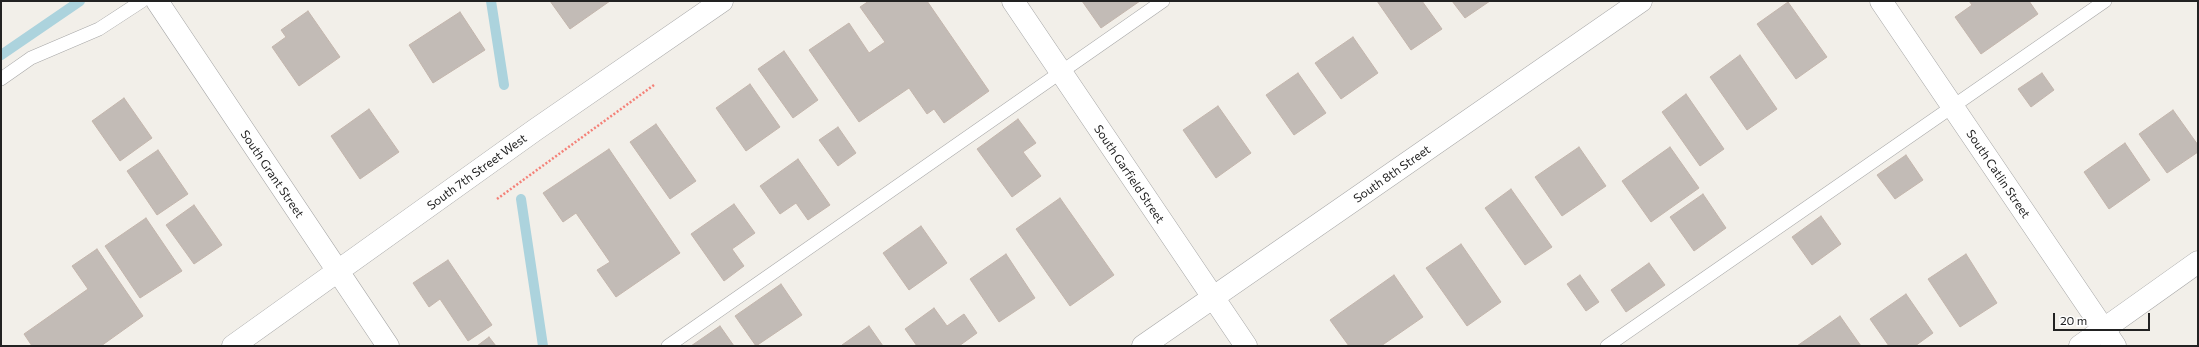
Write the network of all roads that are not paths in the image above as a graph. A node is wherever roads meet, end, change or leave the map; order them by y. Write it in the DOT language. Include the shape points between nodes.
graph roads {
  1 [pos="142,1"];
  2 [pos="157,1"];
  3 [pos="722,1"];
  4 [pos="1013,1"];
  5 [pos="1163,1"];
  6 [pos="1641,1"];
  7 [pos="1881,1"];
  8 [pos="2105,1"];
  9 [pos="1062,73"];
  10 [pos="1,79"];
  11 [pos="1952,107"];
  12 [pos="2198,262"];
  13 [pos="338,273"];
  14 [pos="1212,298"];
  15 [pos="2110,338"];
  16 [pos="233,346"];
  17 [pos="388,346"];
  18 [pos="668,346"];
  19 [pos="1143,346"];
  20 [pos="1246,346"];
  21 [pos="1607,346"];
  22 [pos="2080,346"];
  1 -- 10 [label="lane" via="99,29 31,58"];
  2 -- 13 [label="street, South Grant Street"];
  3 -- 13 [label="street, South 7th Street West" via="535,130"];
  4 -- 9 [label="street, South Garfield Street"];
  5 -- 9 [label="lane"];
  6 -- 14 [label="street, South 8th Street"];
  7 -- 11 [label="street, South Catlin Street"];
  8 -- 11 [label="lane"];
  9 -- 14 [label="street, South Garfield Street"];
  9 -- 18 [label="lane"];
  11 -- 15 [label="street, South Catlin Street"];
  11 -- 21 [label="lane"];
  12 -- 15 [label="street"];
  13 -- 16 [label="street, South 7th Street West"];
  13 -- 17 [label="street, South Grant Street"];
  14 -- 19 [label="street, South 8th Street"];
  14 -- 20 [label="street, South Garfield Street"];
  15 -- 22 [label="street"];
}
